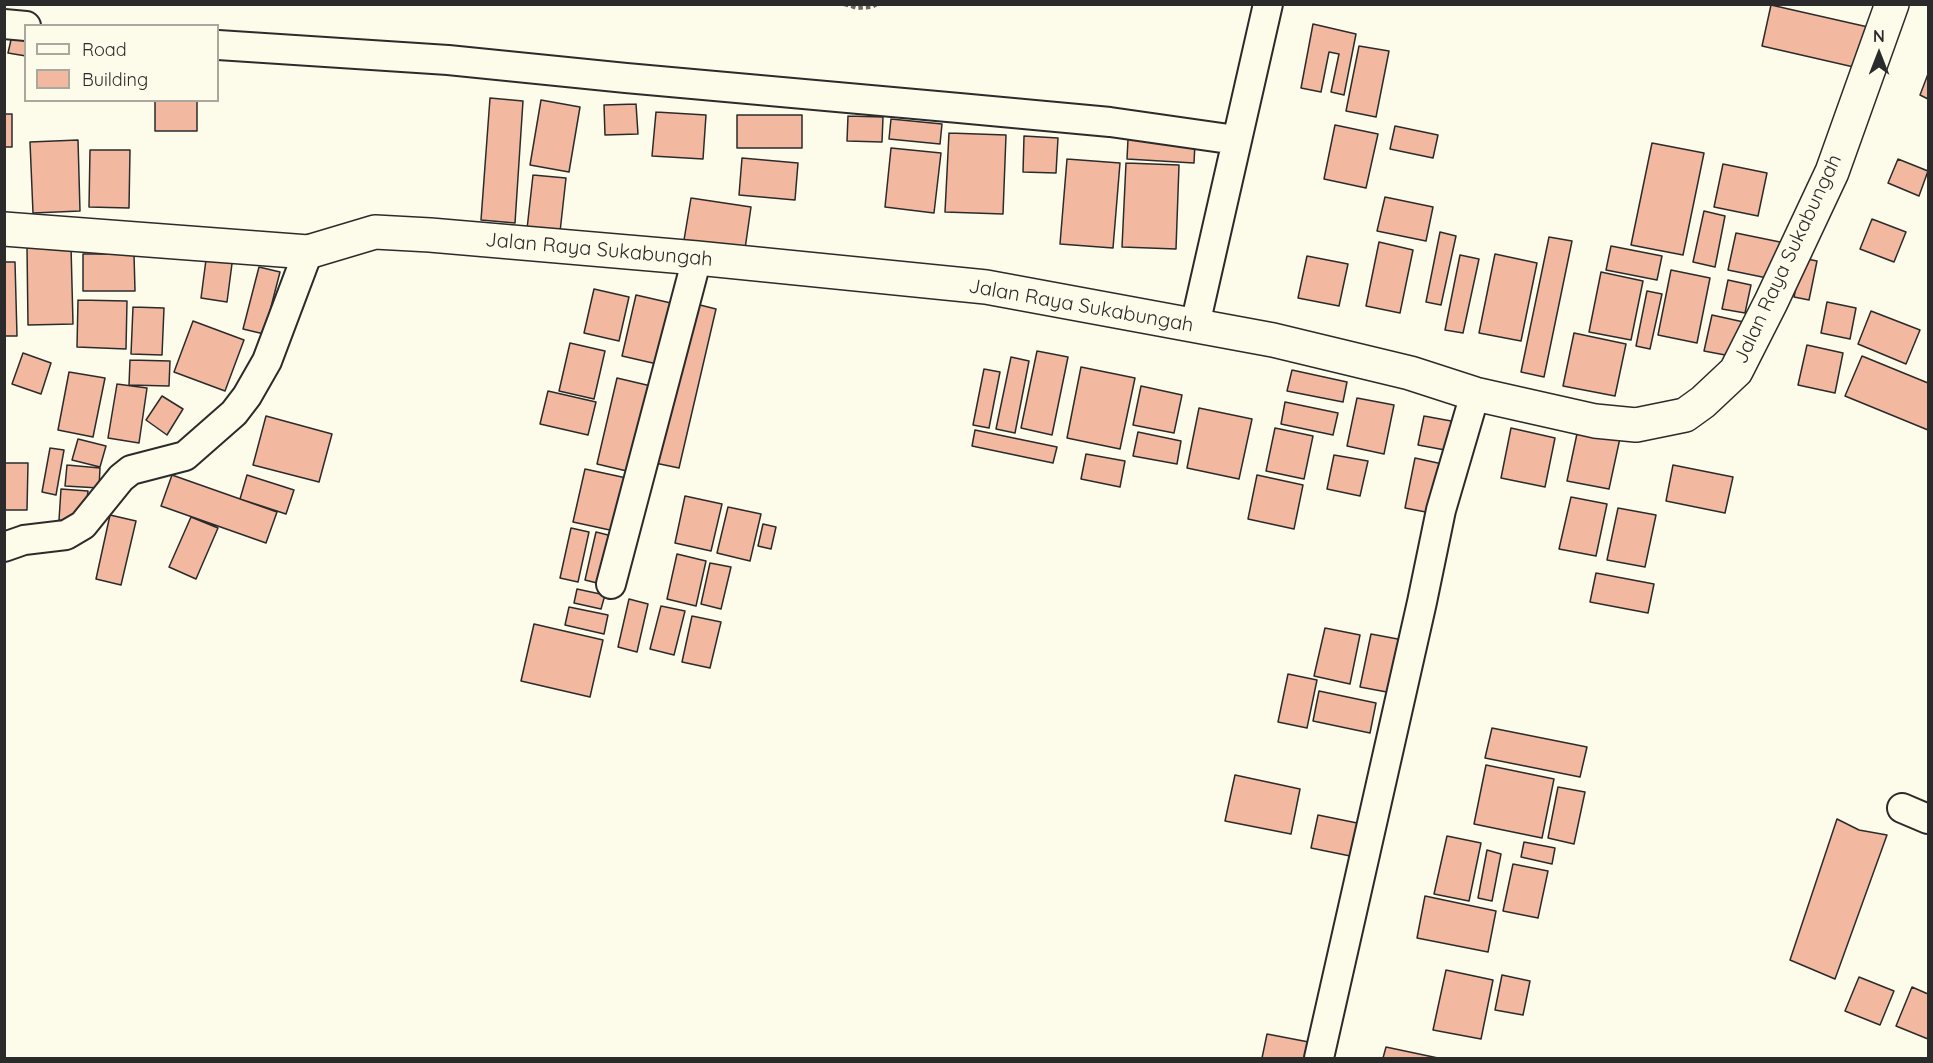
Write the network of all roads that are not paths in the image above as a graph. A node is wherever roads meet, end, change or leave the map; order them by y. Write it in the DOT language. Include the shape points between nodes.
graph roads {
  1 [pos="1268,4"];
  2 [pos="1892,4"];
  3 [pos="4,24"];
  4 [pos="24,26"];
  5 [pos="219,45"];
  6 [pos="1236,140"];
  7 [pos="4,229"];
  8 [pos="308,252"];
  9 [pos="697,258"];
  10 [pos="1195,325"];
  11 [pos="1475,394"];
  12 [pos="4,547"];
  13 [pos="611,584"];
  14 [pos="1902,808"];
  15 [pos="1929,819"];
  16 [pos="1319,1059"];
  1 -- 6 [label="street"];
  2 -- 11 [label="street, Jalan Raya Sukabungah" via="1832,172 1771,302 1736,371 1703,402 1684,415 1636,425 1595,421"];
  3 -- 4 [label="street"];
  5 -- 6 [label="street" via="448,60 1110,122"];
  6 -- 10 [label="street"];
  7 -- 8 [label="street, Jalan Raya Sukabungah"];
  8 -- 9 [label="street, Jalan Raya Sukabungah" via="375,232"];
  8 -- 12 [label="street" via="267,361 234,412 185,456 131,470 84,525 66,536 24,540"];
  9 -- 10 [label="street, Jalan Raya Sukabungah" via="986,287"];
  9 -- 13 [label="street"];
  10 -- 11 [label="street, Jalan Raya Sukabungah" via="1410,373"];
  11 -- 16 [label="street" via="1441,510"];
  14 -- 15 [label="street"];
}
